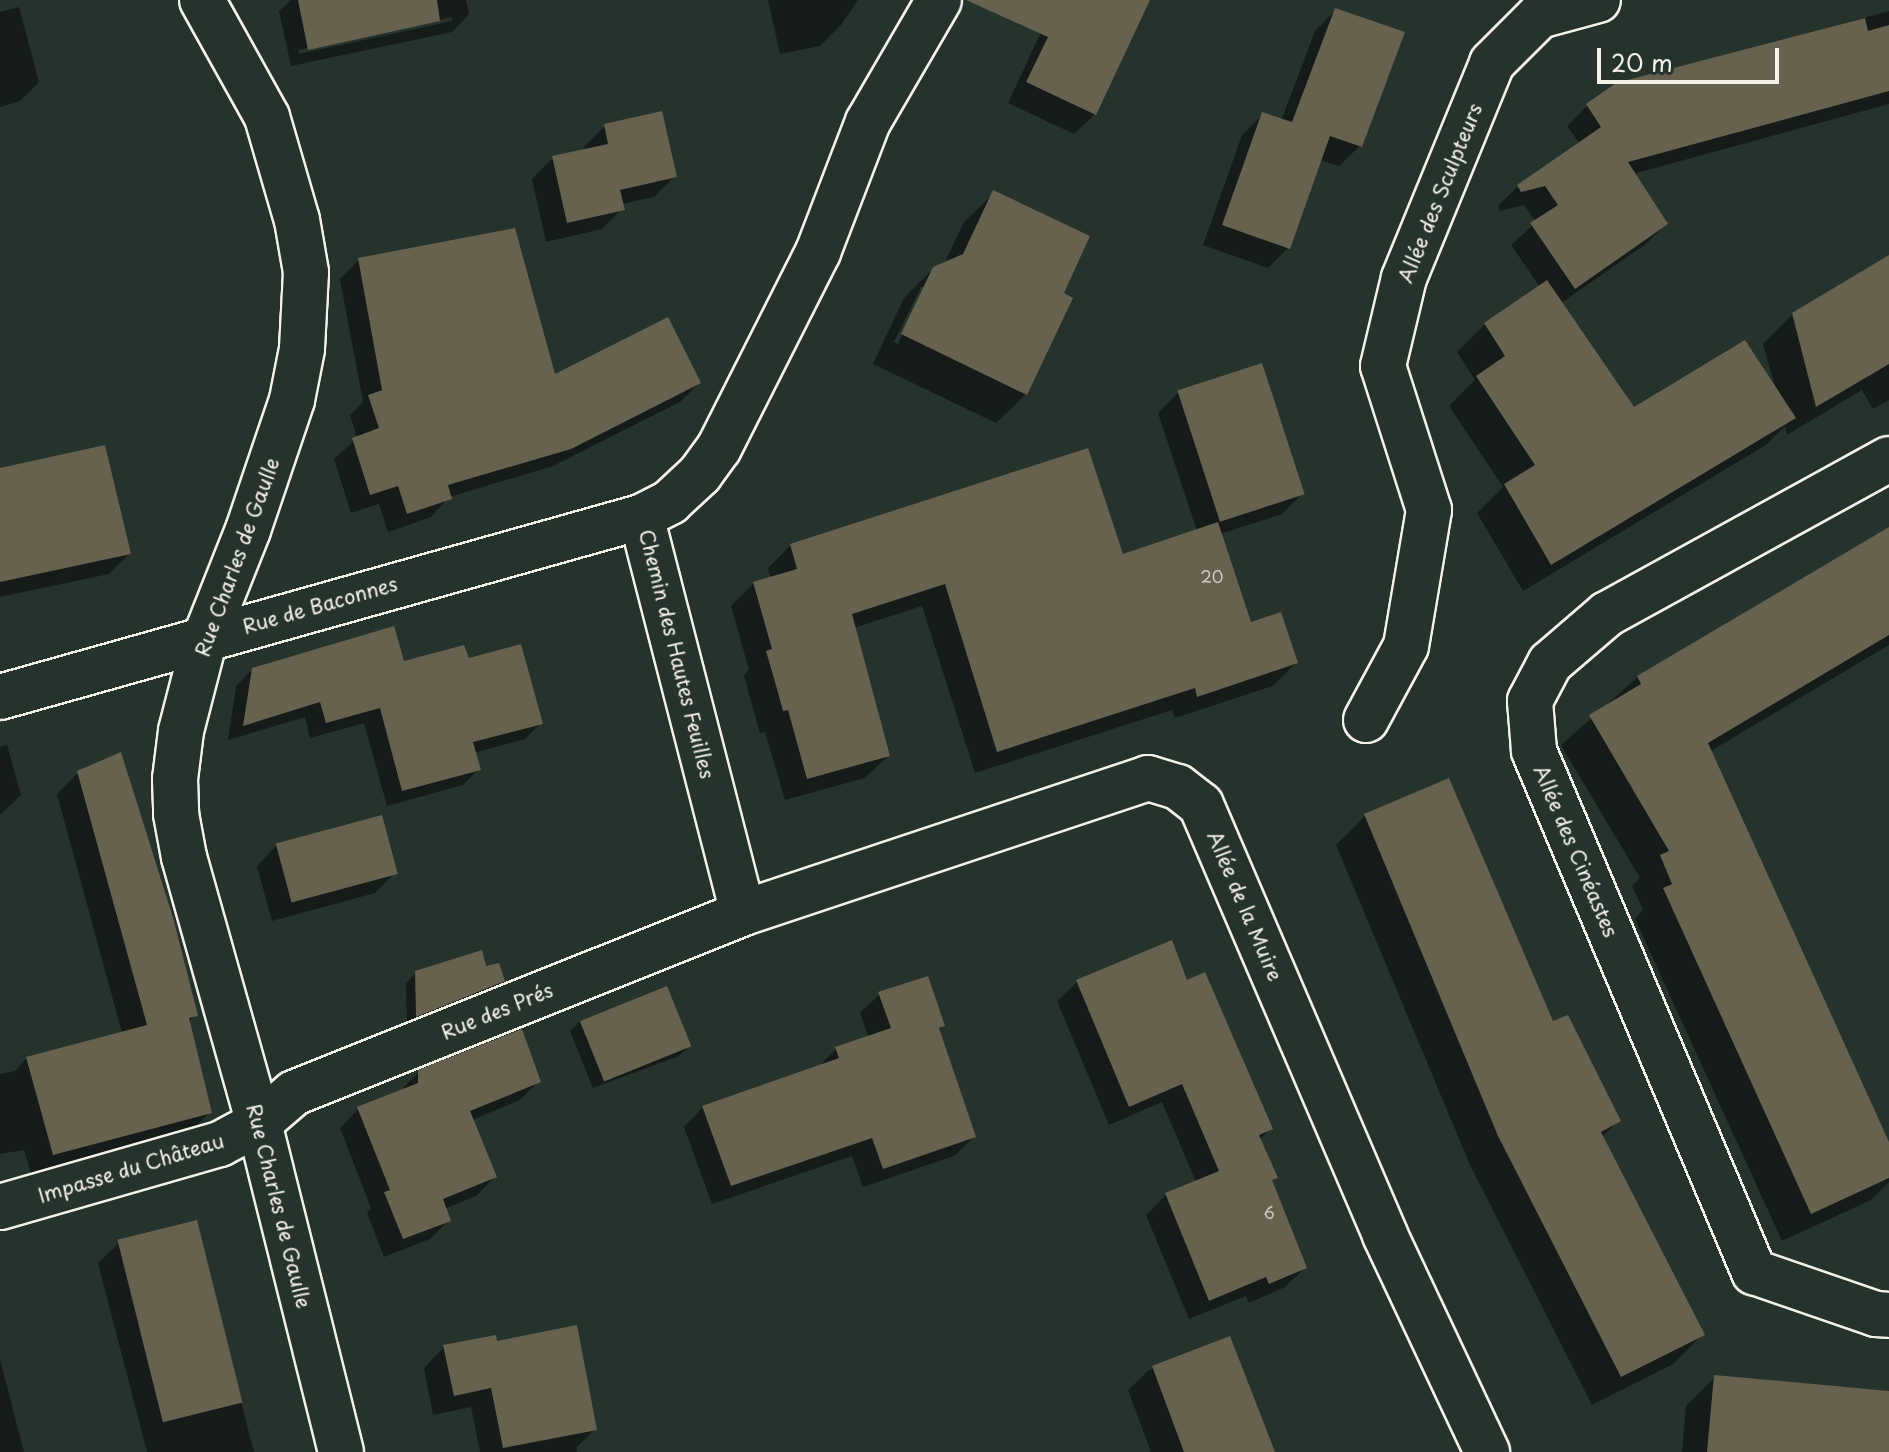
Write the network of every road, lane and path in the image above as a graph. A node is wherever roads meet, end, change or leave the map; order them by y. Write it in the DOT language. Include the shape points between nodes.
graph roads {
  1 [pos="202,0"];
  2 [pos="939,0"];
  3 [pos="1598,0"];
  4 [pos="1889,459"];
  5 [pos="641,517"];
  6 [pos="205,638"];
  7 [pos="0,697"];
  8 [pos="1366,720"];
  9 [pos="743,913"];
  10 [pos="259,1123"];
  11 [pos="0,1207"];
  12 [pos="1889,1315"];
  13 [pos="341,1452"];
  14 [pos="1487,1452"];
  1 -- 6 [label="street, Rue Charles de Gaulle" via="267,117 306,272 302,349 292,400"];
  2 -- 5 [label="street, Chemin des Hautes Feuilles" via="868,122 818,252 719,448 670,502"];
  3 -- 8 [label="street, Allée des Sculpteurs" via="1539,16 1492,63 1404,278 1383,366 1429,510 1406,646"];
  4 -- 12 [label="street, Allée des Cinéastes" via="1607,614 1550,663 1530,701 1534,751 1754,1272"];
  5 -- 6 [label="street, Rue de Baconnes"];
  5 -- 9 [label="street, Chemin des Hautes Feuilles"];
  6 -- 7 [label="street, Rue de Baconnes"];
  6 -- 10 [label="street, Rue Charles de Gaulle" via="181,731 176,814"];
  9 -- 10 [label="street, Rue des Prés" via="294,1093"];
  9 -- 14 [label="street, Allée de la Muire" via="1148,778 1178,787 1201,805 1385,1235"];
  10 -- 11 [label="street, Impasse du Château" via="220,1144"];
  10 -- 13 [label="street, Rue Charles de Gaulle"];
}
